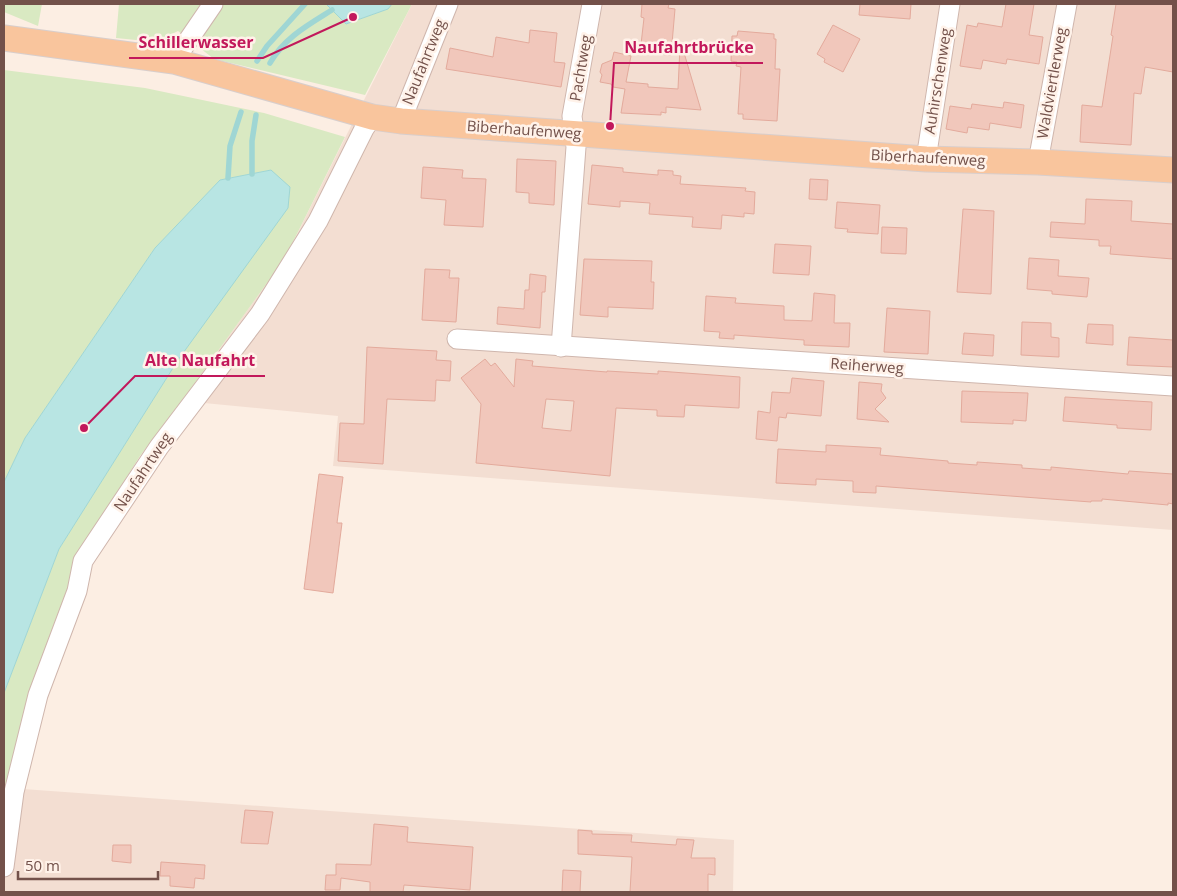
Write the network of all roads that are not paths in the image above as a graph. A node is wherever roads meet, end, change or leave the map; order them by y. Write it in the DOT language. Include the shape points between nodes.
graph roads {
  1 [pos="213,4"];
  2 [pos="448,4"];
  3 [pos="592,4"];
  4 [pos="950,4"];
  5 [pos="1067,4"];
  6 [pos="4,38"];
  7 [pos="174,61"];
  8 [pos="372,117"];
  9 [pos="401,121"];
  10 [pos="574,133"];
  11 [pos="926,159"];
  12 [pos="1038,162"];
  13 [pos="1173,170"];
  14 [pos="457,339"];
  15 [pos="561,347"];
  16 [pos="1173,386"];
  17 [pos="4,867"];
  1 -- 7 [label="street"];
  2 -- 9 [label="street, Naufahrtweg"];
  3 -- 10 [label="street, Pachtweg" via="572,116"];
  4 -- 11 [label="street, Auhirschenweg"];
  5 -- 12 [label="street, Waldviertlerweg"];
  6 -- 7 [label="main road, Biberhaufenweg"];
  7 -- 8 [label="main road, Biberhaufenweg"];
  8 -- 9 [label="main road, Biberhaufenweg"];
  8 -- 17 [label="street, Naufahrtweg" via="318,221 260,314 158,448 83,561 76,591 38,695 14,792"];
  9 -- 10 [label="main road, Biberhaufenweg"];
  10 -- 11 [label="main road, Biberhaufenweg"];
  10 -- 15 [label="street" via="576,147"];
  11 -- 12 [label="main road, Biberhaufenweg"];
  12 -- 13 [label="main road, Biberhaufenweg"];
  14 -- 15 [label="street, Reiherweg"];
  15 -- 16 [label="street, Reiherweg"];
}
